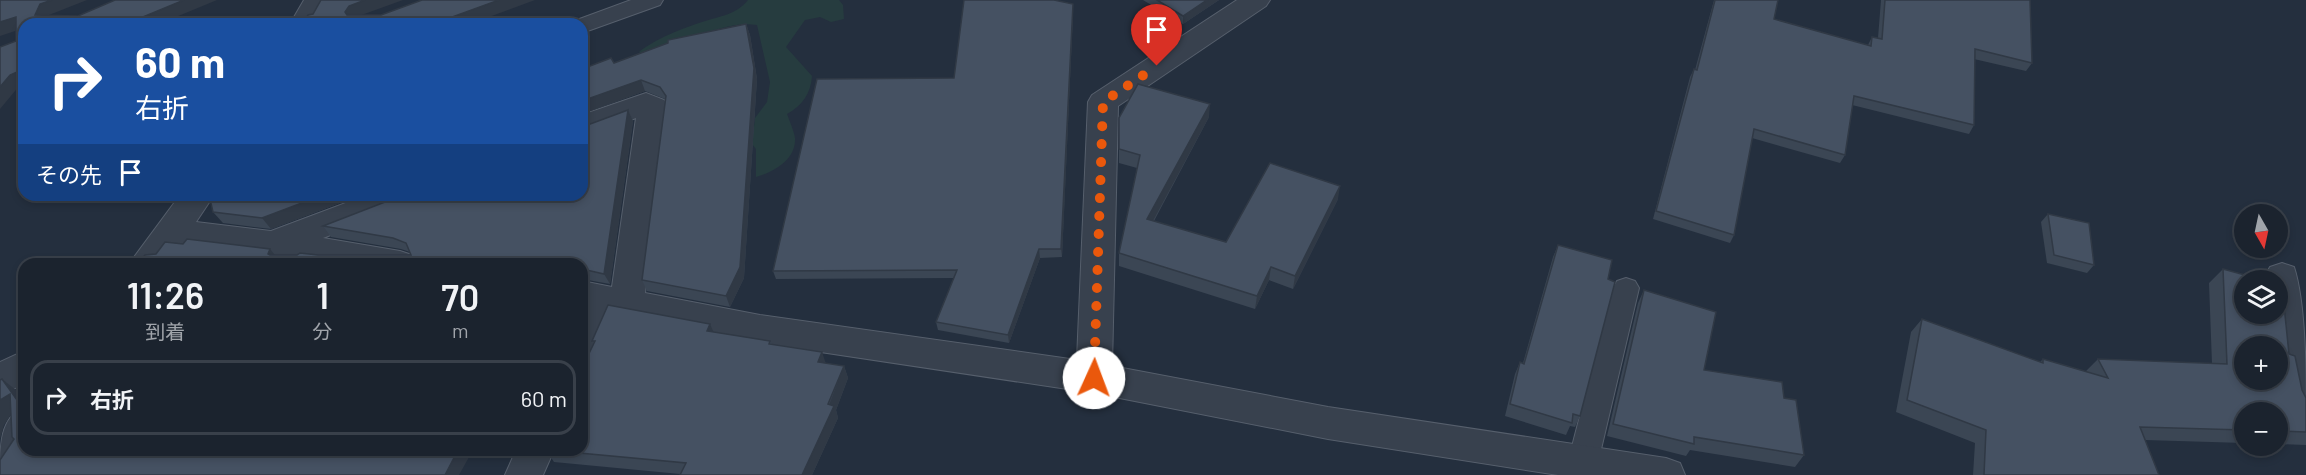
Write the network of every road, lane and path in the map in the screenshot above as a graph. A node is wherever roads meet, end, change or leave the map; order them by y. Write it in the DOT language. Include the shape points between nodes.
graph roads {
  1 [pos="318,0"];
  2 [pos="652,0"];
  3 [pos="1256,0"];
  4 [pos="308,18"];
  5 [pos="588,24"];
  6 [pos="588,125"];
  7 [pos="194,201"];
  8 [pos="388,201"];
  9 [pos="172,232"];
  10 [pos="288,252"];
  11 [pos="151,258"];
  12 [pos="344,258"];
  13 [pos="1626,288"];
  14 [pos="604,299"];
  15 [pos="2288,308"];
  16 [pos="588,334"];
  17 [pos="0,352"];
  18 [pos="18,358"];
  19 [pos="18,370"];
  20 [pos="1094,378"];
  21 [pos="0,380"];
  22 [pos="2306,402"];
  23 [pos="18,432"];
  24 [pos="533,456"];
  25 [pos="0,457"];
  26 [pos="1583,462"];
  27 [pos="524,475"];
  28 [pos="1665,475"];
  1 -- 4 [label="street"];
  2 -- 5 [label="lane"];
  3 -- 20 [label="street" via="1103,102"];
  6 -- 14 [label="street" via="646,103 653,107"];
  7 -- 9 [label="street"];
  8 -- 10 [label="street"];
  9 -- 10 [label="street"];
  9 -- 11 [label="street"];
  10 -- 12 [label="street"];
  13 -- 26 [label="lane"];
  14 -- 16 [label="street"];
  14 -- 20 [label="street" via="760,329"];
  15 -- 22 [label="street"];
  17 -- 18 [label="street"];
  19 -- 21 [label="street"];
  20 -- 26 [label="street" via="1328,423"];
  23 -- 25 [label="street"];
  24 -- 27 [label="street"];
  26 -- 28 [label="street"];
}
